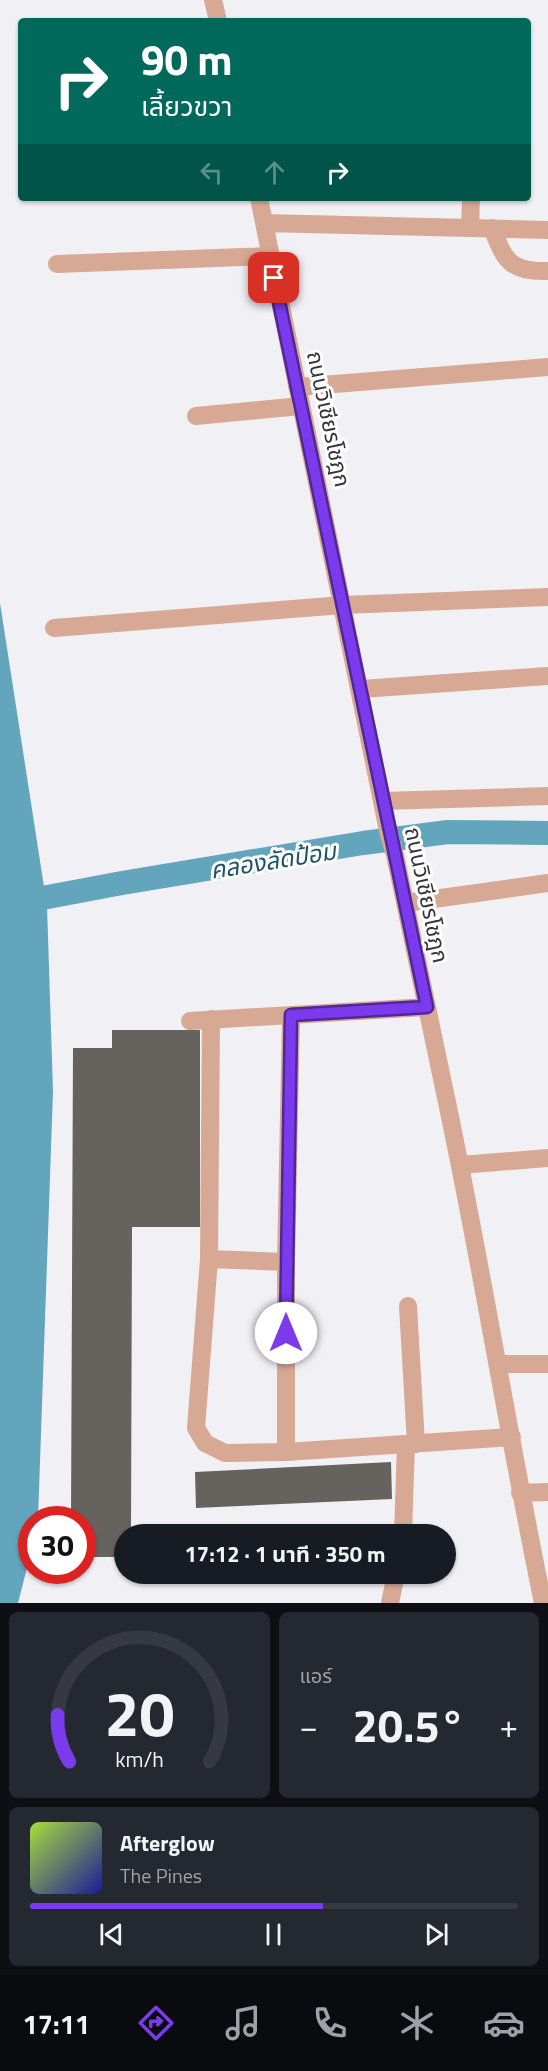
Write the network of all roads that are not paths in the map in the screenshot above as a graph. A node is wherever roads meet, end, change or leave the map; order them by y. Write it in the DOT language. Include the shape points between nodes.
graph roads {
  1 [pos="213,0"];
  2 [pos="217,18"];
  3 [pos="260,201"];
  4 [pos="471,201"];
  5 [pos="265,223"];
  6 [pos="470,228"];
  7 [pos="492,228"];
  8 [pos="548,230"];
  9 [pos="270,256"];
  10 [pos="57,264"];
  11 [pos="548,272"];
  12 [pos="548,367"];
  13 [pos="297,387"];
  14 [pos="301,406"];
  15 [pos="196,416"];
  16 [pos="548,597"];
  17 [pos="343,605"];
  18 [pos="54,628"];
  19 [pos="548,676"];
  20 [pos="361,689"];
  21 [pos="548,796"];
  22 [pos="382,801"];
  23 [pos="548,883"];
  24 [pos="405,903"];
  25 [pos="427,1007"];
  26 [pos="291,1015"];
  27 [pos="211,1019"];
  28 [pos="190,1021"];
  29 [pos="548,1158"];
  30 [pos="460,1165"];
  31 [pos="209,1259"];
  32 [pos="286,1262"];
  33 [pos="408,1306"];
  34 [pos="548,1364"];
  35 [pos="498,1365"];
  36 [pos="512,1437"];
  37 [pos="411,1444"];
  38 [pos="286,1452"];
  39 [pos="548,1492"];
  40 [pos="520,1493"];
  41 [pos="404,1524"];
  42 [pos="540,1552"];
  43 [pos="394,1584"];
  44 [pos="390,1603"];
  45 [pos="543,1603"];
  1 -- 2 [label="street"];
  3 -- 5 [label="street, ถนนวิเชียรโชฎก"];
  4 -- 6 [label="street"];
  5 -- 6 [label="street"];
  5 -- 9 [label="street, ถนนวิเชียรโชฎก"];
  6 -- 7 [label="street"];
  7 -- 8 [label="street"];
  7 -- 11 [label="street" via="504,257 519,269"];
  9 -- 10 [label="street"];
  9 -- 13 [label="street, ถนนวิเชียรโชฎก"];
  12 -- 13 [label="street"];
  13 -- 14 [label="street, ถนนวิเชียรโชฎก"];
  14 -- 15 [label="street"];
  14 -- 17 [label="street, ถนนวิเชียรโชฎก"];
  16 -- 17 [label="street"];
  17 -- 18 [label="street"];
  17 -- 20 [label="street, ถนนวิเชียรโชฎก"];
  19 -- 20 [label="street"];
  20 -- 22 [label="street, ถนนวิเชียรโชฎก"];
  21 -- 22 [label="street"];
  22 -- 24 [label="street, ถนนวิเชียรโชฎก"];
  23 -- 24 [label="street"];
  24 -- 25 [label="street, ถนนวิเชียรโชฎก"];
  25 -- 26 [label="street"];
  25 -- 30 [label="street, ถนนวิเชียรโชฎก"];
  26 -- 27 [label="street"];
  26 -- 32 [label="street"];
  27 -- 28 [label="street"];
  27 -- 31 [label="street"];
  29 -- 30 [label="street"];
  30 -- 35 [label="street, ถนนวิเชียรโชฎก"];
  31 -- 32 [label="street"];
  31 -- 38 [label="street" via="196,1428 205,1443 225,1453"];
  32 -- 38 [label="street"];
  33 -- 37 [label="street"];
  34 -- 35 [label="street"];
  35 -- 36 [label="street, ถนนวิเชียรโชฎก"];
  36 -- 37 [label="street"];
  36 -- 40 [label="street, ถนนวิเชียรโชฎก"];
  37 -- 38 [label="street"];
  37 -- 41 [label="street"];
  39 -- 40 [label="street"];
  40 -- 42 [label="street, ถนนวิเชียรโชฎก"];
  42 -- 45 [label="street, ถนนวิเชียรโชฎก"];
  43 -- 44 [label="street"];
}
